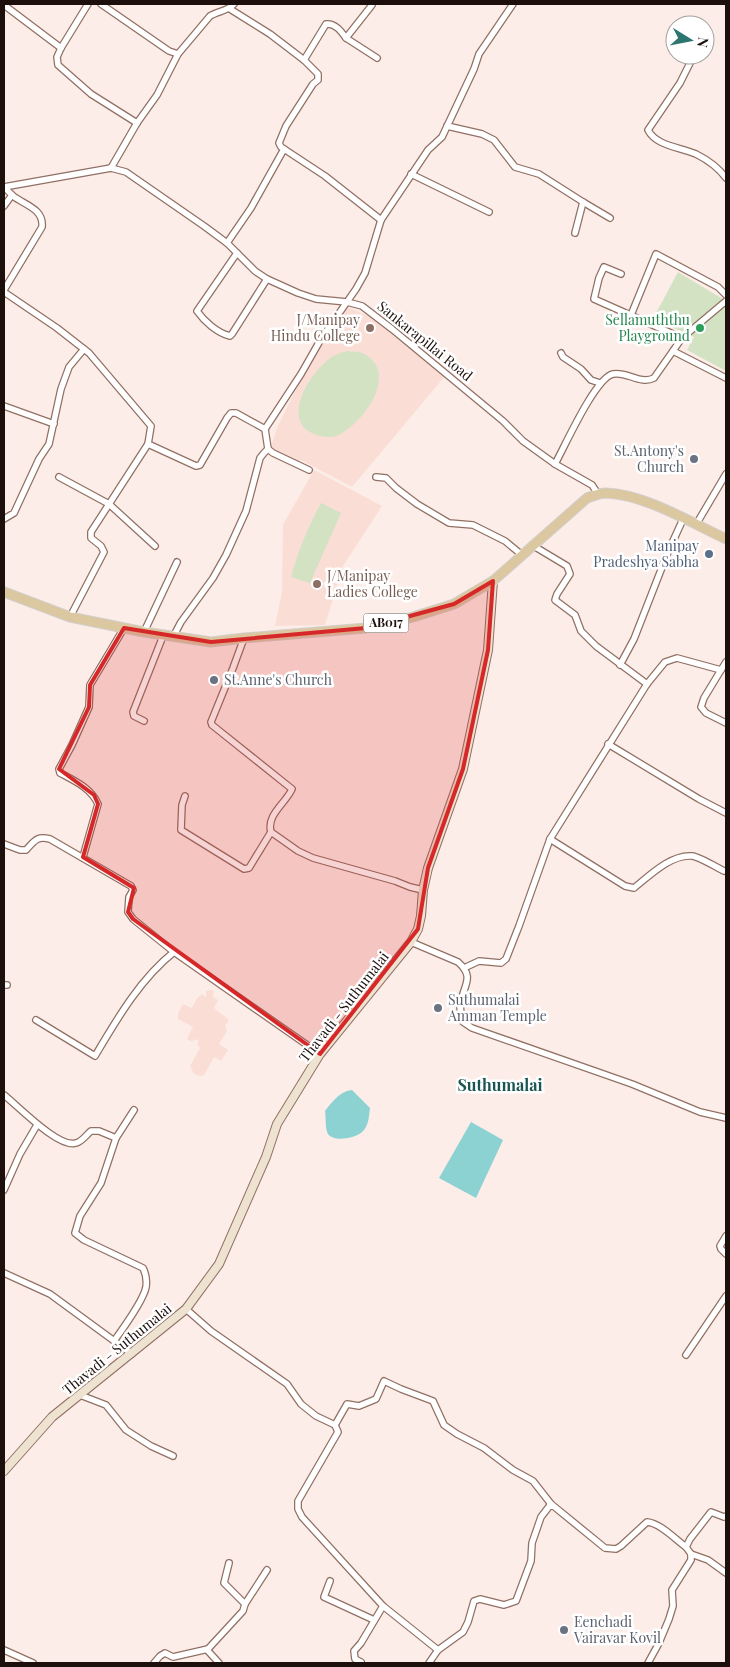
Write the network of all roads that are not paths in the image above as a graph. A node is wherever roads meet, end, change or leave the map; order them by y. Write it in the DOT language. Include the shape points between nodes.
graph roads {
  1 [pos="88,4"];
  2 [pos="101,4"];
  3 [pos="513,4"];
  4 [pos="4,5"];
  5 [pos="372,5"];
  6 [pos="232,6"];
  7 [pos="346,38"];
  8 [pos="61,48"];
  9 [pos="178,54"];
  10 [pos="377,58"];
  11 [pos="304,60"];
  12 [pos="689,65"];
  13 [pos="137,124"];
  14 [pos="447,126"];
  15 [pos="284,149"];
  16 [pos="111,168"];
  17 [pos="410,174"];
  18 [pos="726,178"];
  19 [pos="4,187"];
  20 [pos="12,195"];
  21 [pos="583,202"];
  22 [pos="4,206"];
  23 [pos="489,212"];
  24 [pos="610,218"];
  25 [pos="381,220"];
  26 [pos="575,233"];
  27 [pos="227,243"];
  28 [pos="237,254"];
  29 [pos="621,274"];
  30 [pos="267,279"];
  31 [pos="4,291"];
  32 [pos="726,295"];
  33 [pos="726,301"];
  34 [pos="347,302"];
  35 [pos="631,314"];
  36 [pos="682,338"];
  37 [pos="84,349"];
  38 [pos="673,351"];
  39 [pos="561,353"];
  40 [pos="726,378"];
  41 [pos="600,383"];
  42 [pos="4,406"];
  43 [pos="54,424"];
  44 [pos="265,429"];
  45 [pos="148,444"];
  46 [pos="268,449"];
  47 [pos="555,464"];
  48 [pos="309,470"];
  49 [pos="726,474"];
  50 [pos="59,477"];
  51 [pos="376,477"];
  52 [pos="598,494"];
  53 [pos="109,504"];
  54 [pos="684,517"];
  55 [pos="4,519"];
  56 [pos="697,523"];
  57 [pos="726,539"];
  58 [pos="532,545"];
  59 [pos="155,546"];
  60 [pos="522,555"];
  61 [pos="177,562"];
  62 [pos="493,581"];
  63 [pos="4,592"];
  64 [pos="70,617"];
  65 [pos="124,628"];
  66 [pos="144,632"];
  67 [pos="164,636"];
  68 [pos="173,637"];
  69 [pos="244,638"];
  70 [pos="726,662"];
  71 [pos="620,665"];
  72 [pos="721,670"];
  73 [pos="647,684"];
  74 [pos="144,721"];
  75 [pos="726,723"];
  76 [pos="608,744"];
  77 [pos="185,796"];
  78 [pos="726,813"];
  79 [pos="271,832"];
  80 [pos="550,840"];
  81 [pos="4,844"];
  82 [pos="83,857"];
  83 [pos="726,870"];
  84 [pos="423,890"];
  85 [pos="411,942"];
  86 [pos="174,952"];
  87 [pos="464,968"];
  88 [pos="36,1020"];
  89 [pos="320,1054"];
  90 [pos="4,1095"];
  91 [pos="134,1110"];
  92 [pos="726,1118"];
  93 [pos="37,1125"];
  94 [pos="116,1138"];
  95 [pos="4,1190"];
  96 [pos="726,1236"];
  97 [pos="726,1254"];
  98 [pos="4,1273"];
  99 [pos="726,1296"];
  100 [pos="186,1309"];
  101 [pos="114,1341"];
  102 [pos="132,1354"];
  103 [pos="686,1355"];
  104 [pos="80,1394"];
  105 [pos="335,1425"];
  106 [pos="173,1456"];
  107 [pos="4,1471"];
  108 [pos="552,1504"];
  109 [pos="726,1516"];
  110 [pos="686,1547"];
  111 [pos="691,1554"];
  112 [pos="229,1564"];
  113 [pos="267,1570"];
  114 [pos="726,1573"];
  115 [pos="330,1581"];
  116 [pos="245,1604"];
  117 [pos="383,1606"];
  118 [pos="374,1620"];
  119 [pos="208,1649"];
  120 [pos="4,1650"];
  121 [pos="438,1650"];
  122 [pos="361,1662"];
  123 [pos="34,1663"];
  124 [pos="154,1663"];
  125 [pos="219,1663"];
  126 [pos="430,1663"];
  127 [pos="648,1663"];
  1 -- 8 [label="street"];
  2 -- 9 [label="street"];
  3 -- 14 [label="street" via="479,54"];
  4 -- 8 [label="street"];
  5 -- 7 [label="street"];
  6 -- 9 [label="street" via="210,16"];
  6 -- 11 [label="street"];
  7 -- 10 [label="street"];
  7 -- 11 [label="street" via="335,26 326,24"];
  8 -- 13 [label="street" via="57,57 63,70"];
  9 -- 13 [label="street" via="157,95"];
  11 -- 15 [label="street" via="319,77 286,126 279,143"];
  12 -- 18 [label="street" via="648,130 651,136 663,143 696,154 718,166"];
  13 -- 16 [label="street"];
  14 -- 17 [label="street" via="442,137"];
  14 -- 21 [label="street" via="494,140 515,168 539,174"];
  15 -- 25 [label="street"];
  15 -- 27 [label="street"];
  16 -- 19 [label="street"];
  16 -- 27 [label="street, Sankarapillai Road" via="126,172"];
  17 -- 23 [label="street"];
  17 -- 25 [label="street"];
  19 -- 20 [label="street"];
  20 -- 22 [label="street"];
  20 -- 31 [label="street" via="36,210 43,219 42,227"];
  21 -- 24 [label="street"];
  21 -- 26 [label="street"];
  25 -- 34 [label="street" via="365,273"];
  27 -- 28 [label="street, Sankarapillai Road"];
  28 -- 30 [label="street, Sankarapillai Road"];
  28 -- 30 [label="street" via="197,311 212,327 230,336"];
  29 -- 35 [label="street" via="604,268 594,298"];
  30 -- 34 [label="street, Sankarapillai Road" via="316,299"];
  31 -- 37 [label="street"];
  32 -- 35 [label="street" via="656,254"];
  33 -- 36 [label="street"];
  34 -- 44 [label="street"];
  34 -- 47 [label="street, Sankarapillai Road" via="362,306 392,329 503,420 523,441"];
  35 -- 36 [label="street"];
  36 -- 38 [label="street"];
  37 -- 43 [label="street" via="69,367"];
  37 -- 45 [label="street" via="151,426"];
  38 -- 40 [label="street"];
  38 -- 41 [label="street" via="654,378 612,374"];
  39 -- 41 [label="street" via="591,380"];
  41 -- 47 [label="street"];
  42 -- 43 [label="street"];
  43 -- 55 [label="street" via="50,444 39,459 14,513"];
  44 -- 45 [label="street" via="231,413 200,465 196,466"];
  44 -- 46 [label="street"];
  45 -- 53 [label="street"];
  46 -- 48 [label="street"];
  46 -- 68 [label="street" via="260,458 246,511 226,555"];
  47 -- 52 [label="street, Sankarapillai Road" via="592,485"];
  49 -- 56 [label="street"];
  50 -- 53 [label="street"];
  51 -- 60 [label="street" via="386,478 417,504 449,523 473,526 505,541"];
  52 -- 54 [label="main road" via="632,497"];
  52 -- 58 [label="main road, AB017" via="587,498"];
  53 -- 59 [label="street"];
  53 -- 64 [label="street" via="91,532 91,538 102,546 104,552"];
  54 -- 56 [label="main road"];
  54 -- 71 [label="street" via="634,639"];
  56 -- 57 [label="main road"];
  58 -- 60 [label="main road, AB017"];
  58 -- 71 [label="street" via="567,566 570,574 556,600 575,615 581,631"];
  60 -- 62 [label="main road, AB017"];
  61 -- 66 [label="street"];
  62 -- 69 [label="main road, AB017" via="454,604 366,628"];
  62 -- 84 [label="main road, Thavadi - Suthumalai" via="488,650 463,769"];
  63 -- 64 [label="main road, AB017"];
  64 -- 65 [label="main road, AB017"];
  65 -- 66 [label="main road, AB017"];
  65 -- 82 [label="street" via="90,685 89,707 59,769 60,773 94,795 98,804"];
  66 -- 67 [label="main road, AB017"];
  67 -- 68 [label="main road, AB017"];
  67 -- 74 [label="street" via="133,712"];
  68 -- 69 [label="main road, AB017" via="211,642"];
  69 -- 79 [label="street" via="211,722 292,789 273,816 269,826"];
  70 -- 72 [label="street"];
  71 -- 73 [label="street"];
  72 -- 73 [label="street" via="677,658 665,662"];
  72 -- 75 [label="street" via="701,707"];
  73 -- 76 [label="street"];
  76 -- 78 [label="street"];
  76 -- 80 [label="street"];
  77 -- 79 [label="street" via="181,830 244,869 249,868"];
  79 -- 84 [label="street" via="312,858"];
  80 -- 83 [label="street" via="624,886 634,888 661,866 676,859 692,856"];
  80 -- 87 [label="street" via="506,959 501,963 479,961"];
  81 -- 82 [label="street" via="26,850 41,837"];
  82 -- 86 [label="street" via="131,886 128,912"];
  84 -- 85 [label="main road, Thavadi - Suthumalai" via="418,930"];
  85 -- 87 [label="street" via="458,962"];
  85 -- 89 [label="main road, Thavadi - Suthumalai"];
  86 -- 88 [label="street" via="161,962 123,1008 95,1056"];
  86 -- 89 [label="street"];
  87 -- 92 [label="street" via="468,978 460,1003 461,1014 463,1022 472,1028 632,1084 700,1112"];
  89 -- 100 [label="main road, Thavadi - Suthumalai" via="277,1124 220,1264"];
  90 -- 93 [label="street"];
  91 -- 94 [label="street"];
  93 -- 94 [label="street" via="68,1144 77,1143 91,1131"];
  93 -- 95 [label="street"];
  94 -- 101 [label="street" via="101,1183 80,1216 75,1233 143,1268 146,1274 146,1288"];
  96 -- 97 [label="street" via="720,1246"];
  98 -- 101 [label="street" via="50,1294"];
  99 -- 103 [label="street"];
  100 -- 102 [label="main road, Thavadi - Suthumalai"];
  100 -- 105 [label="street" via="211,1331 287,1384 316,1416"];
  101 -- 102 [label="street"];
  102 -- 104 [label="main road, Thavadi - Suthumalai"];
  104 -- 106 [label="street" via="106,1405 126,1430"];
  104 -- 107 [label="main road, Thavadi - Suthumalai" via="52,1417"];
  105 -- 108 [label="street" via="347,1404 359,1406 376,1399 384,1381 433,1401 444,1425 533,1481"];
  105 -- 117 [label="street" via="338,1432 298,1501 298,1510"];
  108 -- 110 [label="street" via="605,1548 621,1546 647,1522 661,1528"];
  108 -- 121 [label="street" via="541,1517 516,1601 504,1605 480,1599 474,1601 463,1632"];
  109 -- 110 [label="street" via="711,1512"];
  110 -- 111 [label="street"];
  111 -- 114 [label="street" via="708,1560"];
  111 -- 127 [label="street" via="691,1560 672,1590 673,1606 669,1619"];
  112 -- 116 [label="street" via="224,1583"];
  113 -- 116 [label="street"];
  115 -- 118 [label="street" via="324,1596"];
  116 -- 119 [label="street" via="243,1611"];
  117 -- 118 [label="street"];
  117 -- 121 [label="street"];
  118 -- 122 [label="street" via="354,1651 355,1659"];
  119 -- 124 [label="street" via="173,1657 165,1653"];
  119 -- 125 [label="street"];
  120 -- 123 [label="street"];
  121 -- 126 [label="street"];
}
